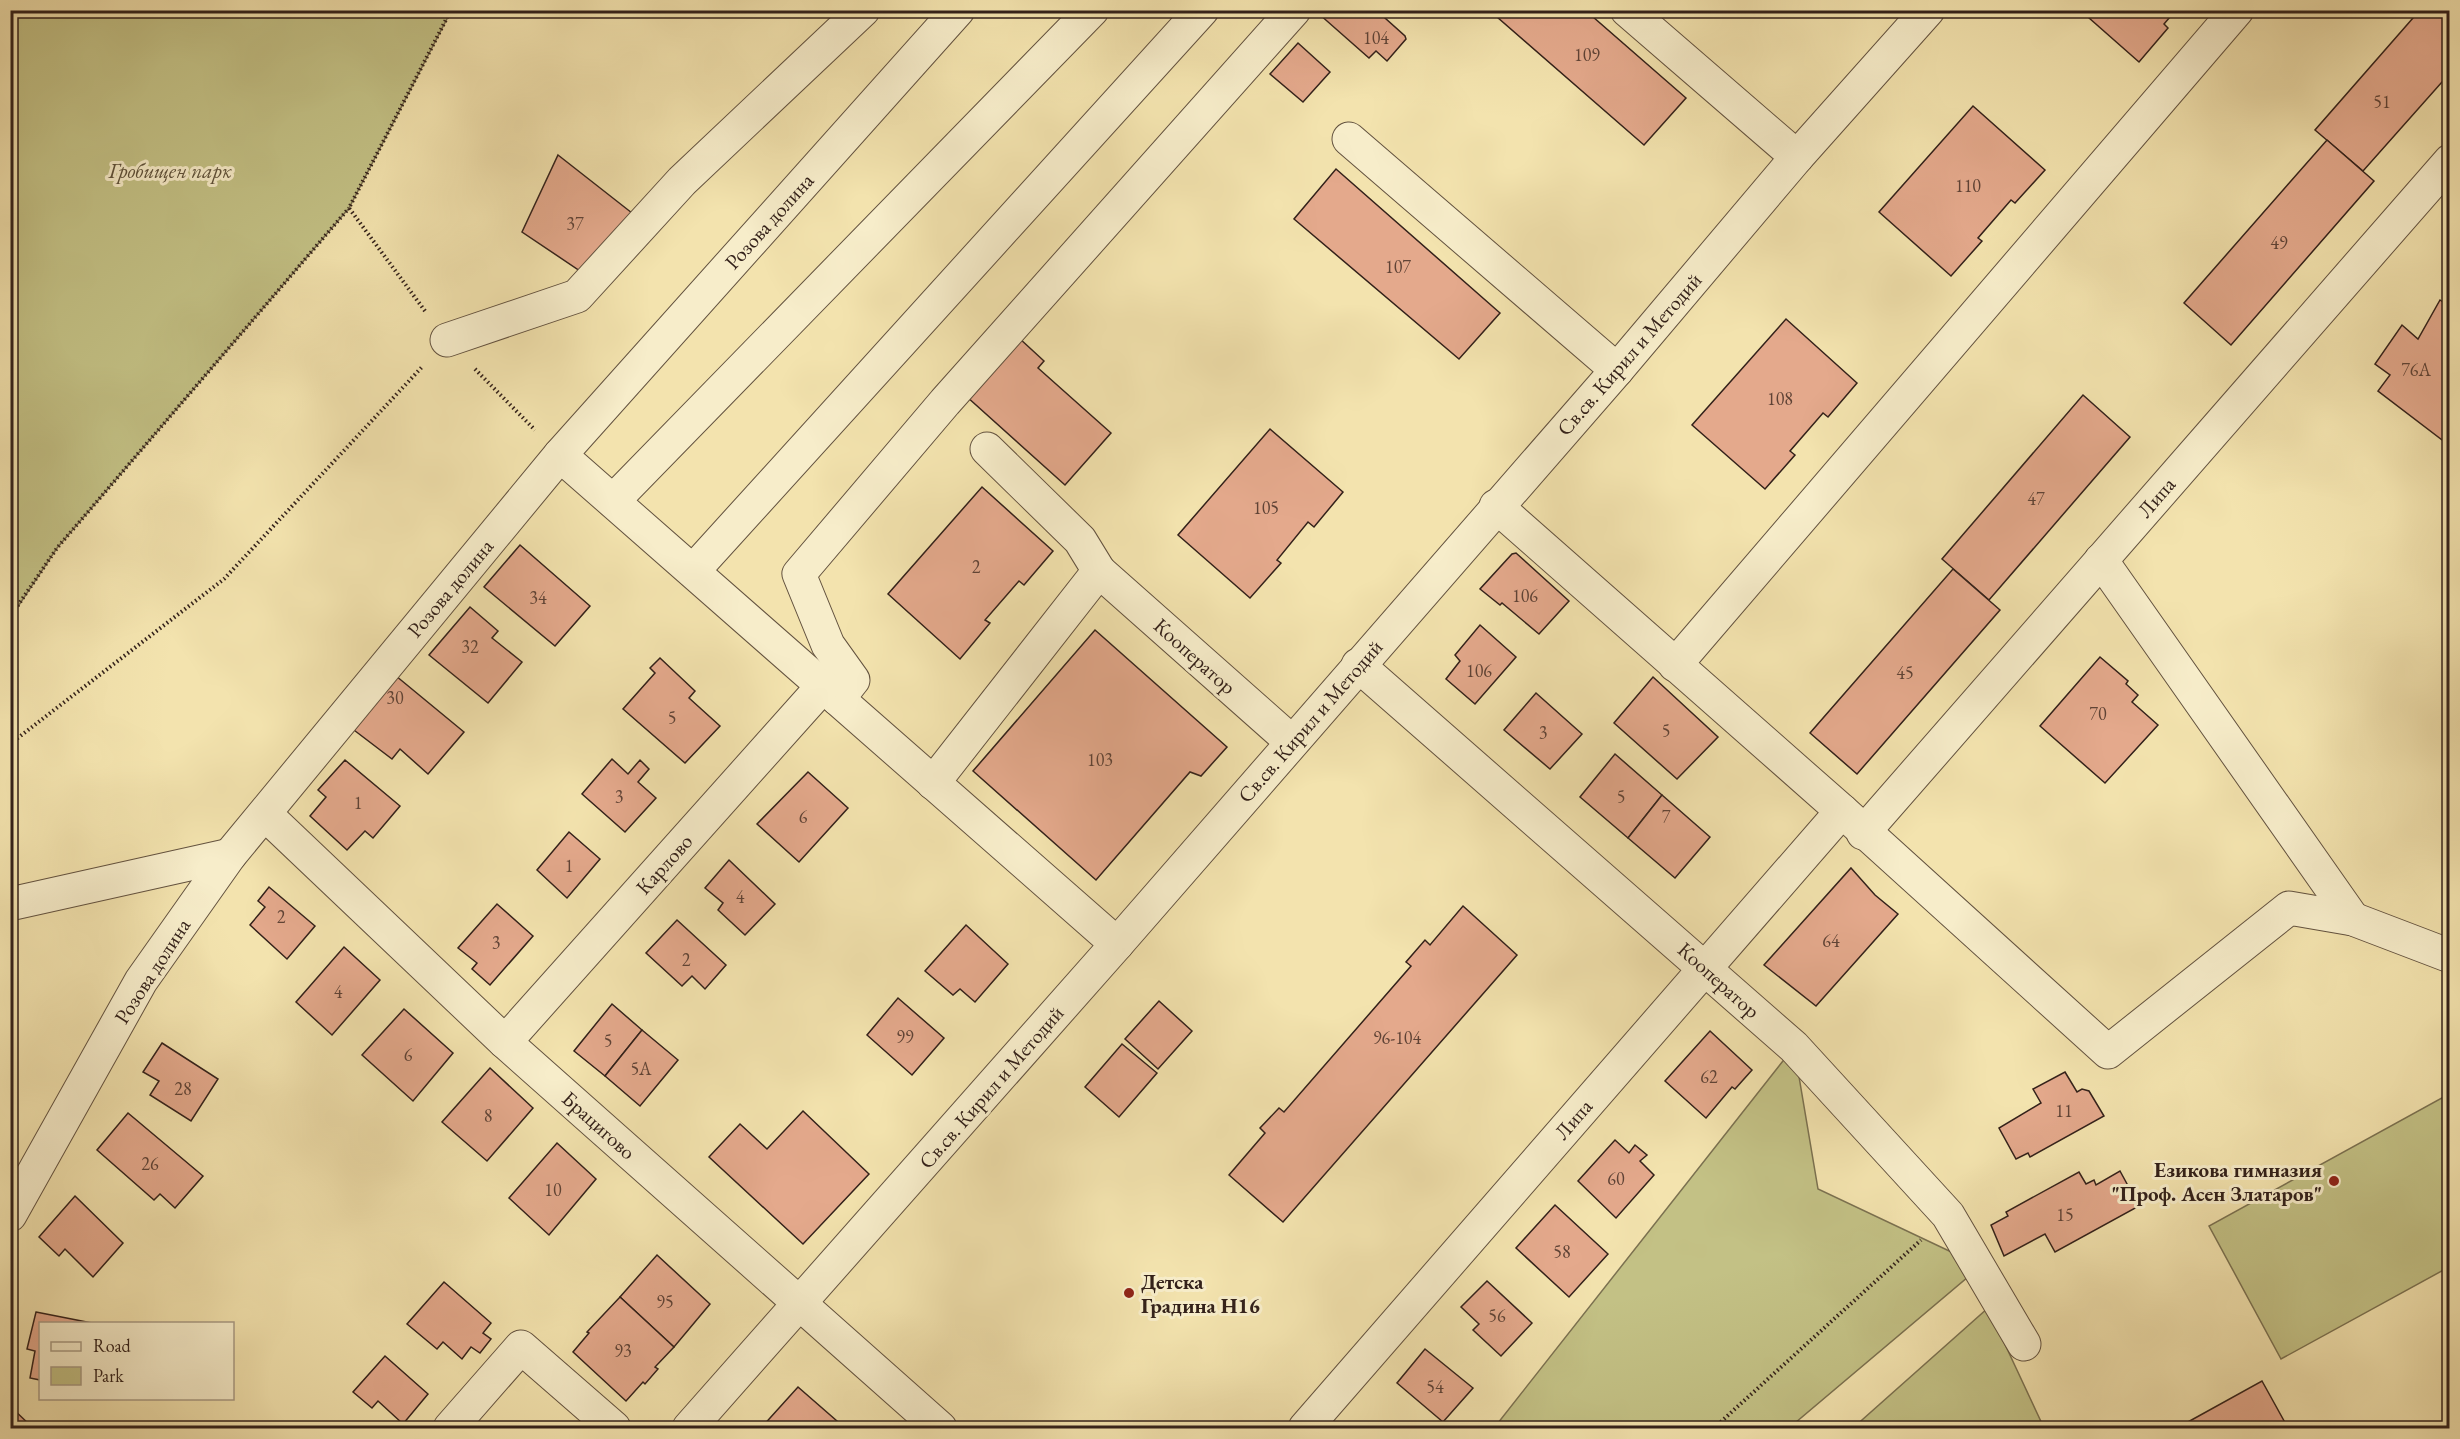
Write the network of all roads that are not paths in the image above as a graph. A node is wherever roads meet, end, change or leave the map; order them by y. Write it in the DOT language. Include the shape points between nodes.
graph roads {
  1 [pos="863,10"];
  2 [pos="958,10"];
  3 [pos="1092,10"];
  4 [pos="1202,10"];
  5 [pos="1294,10"];
  6 [pos="1627,10"];
  7 [pos="1928,10"];
  8 [pos="2237,10"];
  9 [pos="1349,139"];
  10 [pos="1797,157"];
  11 [pos="2450,161"];
  12 [pos="447,340"];
  13 [pos="1617,370"];
  14 [pos="987,449"];
  15 [pos="560,455"];
  16 [pos="613,501"];
  17 [pos="1496,507"];
  18 [pos="2101,560"];
  19 [pos="1099,570"];
  20 [pos="693,571"];
  21 [pos="1358,665"];
  22 [pos="1675,665"];
  23 [pos="831,693"];
  24 [pos="1292,742"];
  25 [pos="933,783"];
  26 [pos="265,814"];
  27 [pos="1853,822"];
  28 [pos="230,855"];
  29 [pos="10,904"];
  30 [pos="2354,919"];
  31 [pos="1117,944"];
  32 [pos="2450,956"];
  33 [pos="1705,967"];
  34 [pos="505,1042"];
  35 [pos="10,1215"];
  36 [pos="800,1304"];
  37 [pos="2024,1344"];
  38 [pos="932,1426"];
  39 [pos="450,1428"];
  40 [pos="614,1428"];
  41 [pos="689,1428"];
  42 [pos="1305,1428"];
  1 -- 12 [label="street" via="682,181 577,296"];
  2 -- 15 [label="street, Розова долина"];
  3 -- 16 [label="street"];
  4 -- 20 [label="street"];
  5 -- 23 [label="street, Карлово" via="945,402 799,574 828,645 854,680"];
  6 -- 10 [label="street"];
  7 -- 10 [label="street, Св.св. Кирил и Методий"];
  8 -- 22 [label="street"];
  9 -- 13 [label="street"];
  10 -- 13 [label="street, Св.св. Кирил и Методий"];
  11 -- 18 [label="street, Липа"];
  13 -- 17 [label="street, Св.св. Кирил и Методий"];
  14 -- 19 [label="street, Кооператор" via="1080,540"];
  15 -- 16 [label="street"];
  15 -- 26 [label="street, Розова долина"];
  16 -- 20 [label="street"];
  17 -- 21 [label="street, Св.св. Кирил и Методий"];
  17 -- 22 [label="street"];
  18 -- 27 [label="street, Липа"];
  18 -- 30 [label="street"];
  19 -- 24 [label="street, Кооператор"];
  19 -- 25 [label="street"];
  20 -- 23 [label="street"];
  21 -- 24 [label="street, Св.св. Кирил и Методий"];
  21 -- 33 [label="street, Кооператор"];
  22 -- 27 [label="street"];
  23 -- 25 [label="street"];
  23 -- 34 [label="street, Карлово"];
  24 -- 31 [label="street, Св.св. Кирил и Методий"];
  25 -- 31 [label="street"];
  26 -- 28 [label="street, Розова долина"];
  26 -- 34 [label="street, Брацигово"];
  27 -- 30 [label="street" via="2108,1052 2289,908"];
  27 -- 33 [label="street, Липа"];
  28 -- 29 [label="street"];
  28 -- 35 [label="street, Розова долина" via="141,981"];
  30 -- 32 [label="street"];
  31 -- 36 [label="street, Св.св. Кирил и Методий"];
  33 -- 37 [label="street, Кооператор" via="1794,1047 1948,1215"];
  33 -- 42 [label="street, Липа"];
  34 -- 36 [label="street, Брацигово"];
  36 -- 38 [label="street, Брацигово"];
  36 -- 41 [label="street, Св.св. Кирил и Методий"];
  39 -- 40 [label="street" via="522,1347"];
}
